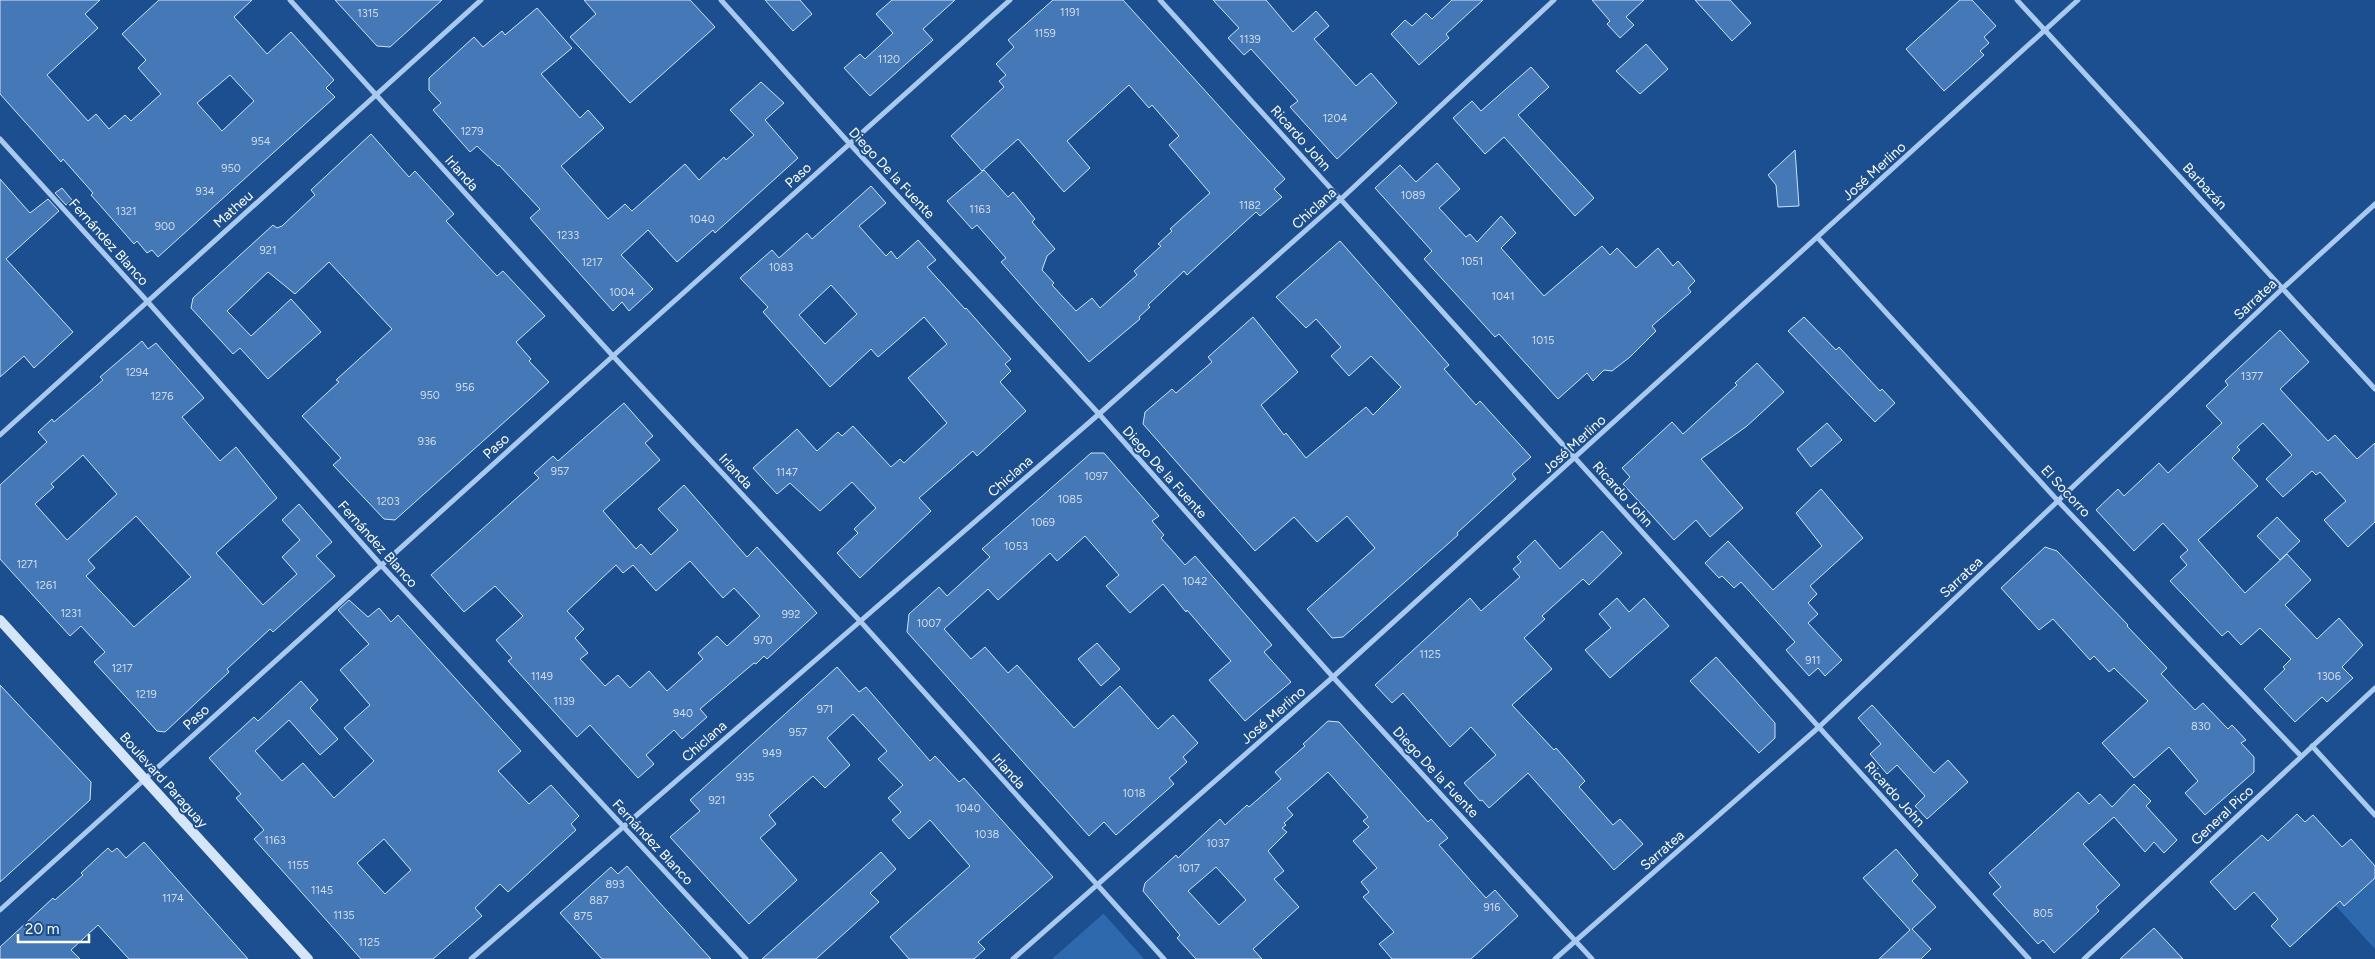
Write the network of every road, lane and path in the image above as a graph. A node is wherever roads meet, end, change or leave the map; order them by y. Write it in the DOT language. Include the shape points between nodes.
graph roads {
  1 [pos="290,0"];
  2 [pos="481,0"];
  3 [pos="721,0"];
  4 [pos="1010,0"];
  5 [pos="1160,0"];
  6 [pos="1554,0"];
  7 [pos="2017,0"];
  8 [pos="2078,0"];
  9 [pos="2044,31"];
  10 [pos="376,95"];
  11 [pos="0,139"];
  12 [pos="849,143"];
  13 [pos="1341,199"];
  14 [pos="2375,204"];
  15 [pos="1818,238"];
  16 [pos="2283,288"];
  17 [pos="147,301"];
  18 [pos="613,356"];
  19 [pos="2375,389"];
  20 [pos="1099,414"];
  21 [pos="0,434"];
  22 [pos="1575,458"];
  23 [pos="2058,501"];
  24 [pos="381,565"];
  25 [pos="0,620"];
  26 [pos="860,622"];
  27 [pos="1333,677"];
  28 [pos="2375,688"];
  29 [pos="1819,727"];
  30 [pos="2312,746"];
  31 [pos="2301,756"];
  32 [pos="145,779"];
  33 [pos="2375,815"];
  34 [pos="623,826"];
  35 [pos="1096,884"];
  36 [pos="0,910"];
  37 [pos="1576,940"];
  38 [pos="308,959"];
  39 [pos="471,959"];
  40 [pos="746,959"];
  41 [pos="1013,959"];
  42 [pos="1164,959"];
  43 [pos="1555,959"];
  44 [pos="1592,959"];
  45 [pos="2029,959"];
  46 [pos="2084,959"];
  1 -- 10 [label="street, Irlanda"];
  2 -- 10 [label="street, Matheu"];
  3 -- 12 [label="street, Diego De la Fuente"];
  4 -- 12 [label="street, Paso"];
  5 -- 13 [label="street, Ricardo John"];
  6 -- 13 [label="street, Chiclana"];
  7 -- 9 [label="street, Barbazán"];
  8 -- 9 [label="street, José Merlino"];
  9 -- 15 [label="street, José Merlino"];
  9 -- 16 [label="street, Barbazán"];
  10 -- 17 [label="street, Matheu"];
  10 -- 18 [label="street, Irlanda"];
  11 -- 17 [label="street, Fernández Blanco"];
  12 -- 18 [label="street, Paso"];
  12 -- 20 [label="street, Diego De la Fuente"];
  13 -- 20 [label="street, Chiclana"];
  13 -- 22 [label="street, Ricardo John"];
  14 -- 16 [label="street, Sarratea"];
  15 -- 22 [label="street, José Merlino"];
  15 -- 23 [label="street, El Socorro"];
  16 -- 19 [label="street, Barbazán"];
  16 -- 23 [label="street, Sarratea"];
  17 -- 21 [label="street, Matheu"];
  17 -- 24 [label="street, Fernández Blanco"];
  18 -- 24 [label="street, Paso"];
  18 -- 26 [label="street, Irlanda"];
  20 -- 26 [label="street, Chiclana"];
  20 -- 27 [label="street, Diego De la Fuente"];
  22 -- 27 [label="street, José Merlino"];
  22 -- 29 [label="street, Ricardo John"];
  23 -- 29 [label="street, Sarratea"];
  23 -- 31 [label="street, El Socorro"];
  24 -- 32 [label="street, Paso"];
  24 -- 34 [label="street, Fernández Blanco"];
  25 -- 32 [label="main road, Boulevard Paraguay"];
  26 -- 34 [label="street, Chiclana"];
  26 -- 35 [label="street, Irlanda"];
  27 -- 35 [label="street, José Merlino"];
  27 -- 37 [label="street, Diego De la Fuente"];
  28 -- 30 [label="street, General Pico"];
  29 -- 37 [label="street, Sarratea"];
  29 -- 45 [label="street, Ricardo John"];
  30 -- 31 [label="street, General Pico"];
  30 -- 33 [label="street"];
  31 -- 46 [label="street, General Pico"];
  32 -- 36 [label="street, Paso"];
  32 -- 38 [label="main road, Boulevard Paraguay"];
  34 -- 39 [label="street, Chiclana"];
  34 -- 40 [label="street, Fernández Blanco"];
  35 -- 41 [label="street, José Merlino"];
  35 -- 42 [label="street, Irlanda"];
  37 -- 43 [label="street, Sarratea"];
  37 -- 44 [label="street, Diego De la Fuente"];
}
